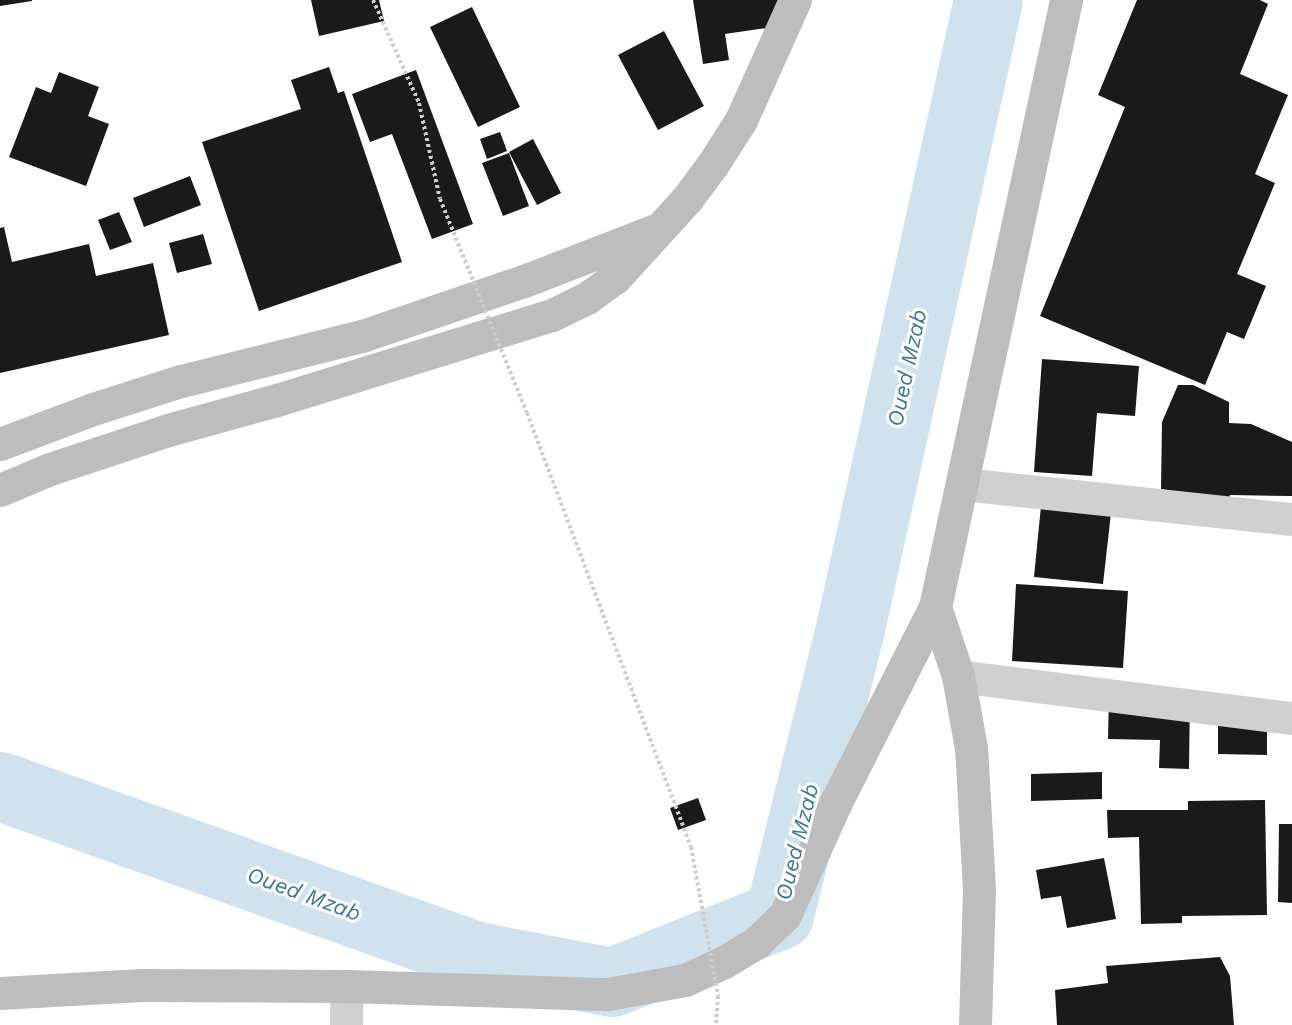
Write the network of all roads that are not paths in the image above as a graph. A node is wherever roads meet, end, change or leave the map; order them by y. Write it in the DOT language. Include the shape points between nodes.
graph roads {
  1 [pos="795,0"];
  2 [pos="1066,0"];
  3 [pos="660,228"];
  4 [pos="0,444"];
  5 [pos="963,484"];
  6 [pos="0,490"];
  7 [pos="1292,519"];
  8 [pos="935,607"];
  9 [pos="958,676"];
  10 [pos="1292,718"];
  11 [pos="347,986"];
  12 [pos="0,993"];
  13 [pos="346,1025"];
  14 [pos="975,1025"];
  1 -- 3 [label="main road" via="741,120 694,190"];
  2 -- 5 [label="main road"];
  3 -- 4 [label="main road" via="524,281 362,336 181,381"];
  3 -- 6 [label="main road" via="615,278 587,298 552,315 168,430"];
  5 -- 7 [label="street"];
  5 -- 8 [label="main road"];
  8 -- 9 [label="main road"];
  8 -- 11 [label="main road" via="841,791 785,915 757,942 685,980 608,994"];
  9 -- 10 [label="street"];
  9 -- 14 [label="main road" via="971,748 976,813 979,889"];
  11 -- 12 [label="main road" via="142,985"];
  11 -- 13 [label="street"];
}
